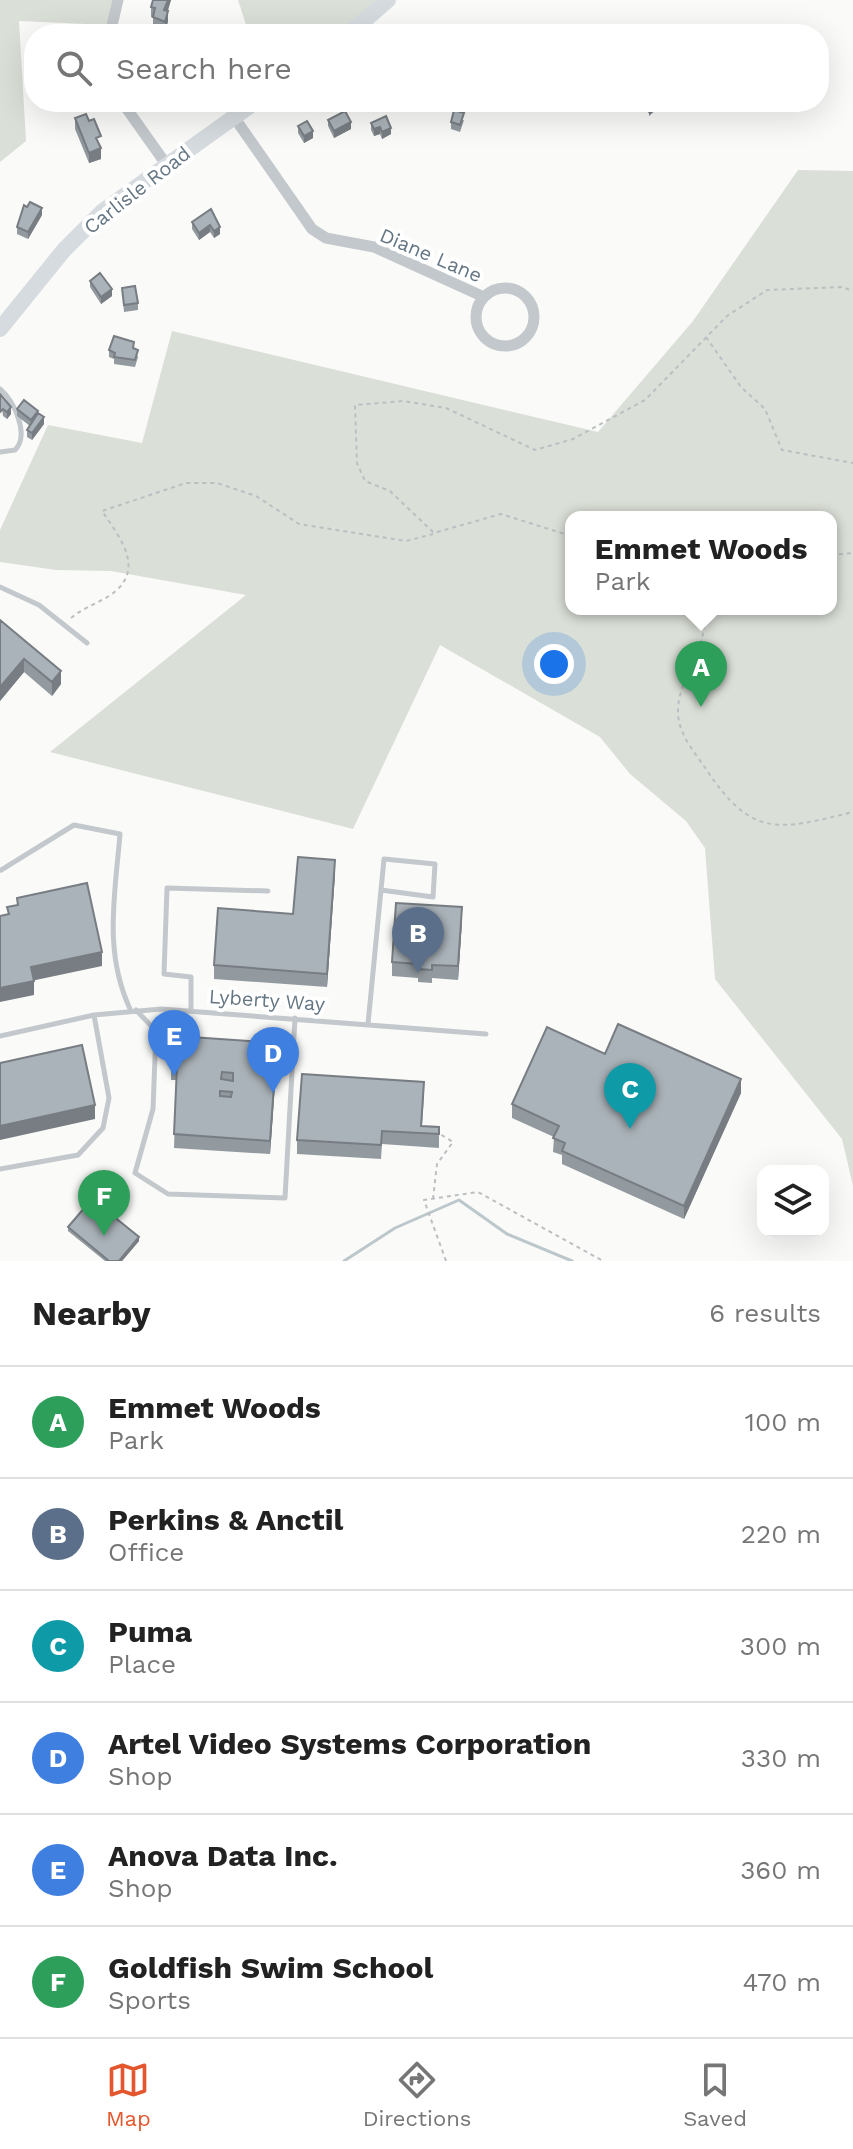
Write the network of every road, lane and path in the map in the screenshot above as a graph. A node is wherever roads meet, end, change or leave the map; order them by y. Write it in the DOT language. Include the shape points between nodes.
graph roads {
  1 [pos="118,0"];
  2 [pos="388,0"];
  3 [pos="112,24"];
  4 [pos="363,24"];
  5 [pos="129,112"];
  6 [pos="241,112"];
  7 [pos="234,117"];
  8 [pos="166,164"];
  9 [pos="853,291"];
  10 [pos="484,297"];
  11 [pos="0,329"];
  12 [pos="706,337"];
  13 [pos="0,389"];
  14 [pos="0,452"];
  15 [pos="853,463"];
  16 [pos="434,533"];
  17 [pos="565,534"];
  18 [pos="0,587"];
  19 [pos="706,615"];
  20 [pos="63,624"];
  21 [pos="87,643"];
  22 [pos="853,812"];
  23 [pos="1,870"];
  24 [pos="381,890"];
  25 [pos="268,891"];
  26 [pos="133,1010"];
  27 [pos="191,1011"];
  28 [pos="94,1015"];
  29 [pos="295,1018"];
  30 [pos="368,1024"];
  31 [pos="486,1034"];
  32 [pos="0,1036"];
  33 [pos="439,1133"];
  34 [pos="0,1169"];
  35 [pos="433,1199"];
  36 [pos="446,1261"];
  37 [pos="603,1261"];
  1 -- 3 [label="street"];
  2 -- 4 [label="main road"];
  5 -- 8 [label="street"];
  6 -- 7 [label="main road, Carlisle Road"];
  7 -- 8 [label="main road, Carlisle Road"];
  7 -- 10 [label="street, Diane Lane" via="312,229 326,238 374,247"];
  8 -- 11 [label="main road, Carlisle Road" via="103,211"];
  9 -- 12 [label="path" via="767,290"];
  10 -- 10 [label="street, Diane Lane" via="506,288 523,295 534,319 526,336 501,345 484,337 476,319"];
  12 -- 15 [label="path" via="741,387 765,409 782,450"];
  12 -- 16 [label="path" via="645,400 573,439 535,450 446,408 403,401 355,405 357,463 365,481 390,491"];
  13 -- 14 [label="lane" via="12,401 22,435 19,447"];
  16 -- 17 [label="path" via="501,514"];
  16 -- 20 [label="path" via="406,541 299,524 256,496 217,483 186,483 102,511 131,568 120,587"];
  18 -- 20 [label="lane" via="39,605"];
  19 -- 22 [label="path" via="698,652 681,686 678,716 684,737 721,792 764,825"];
  20 -- 21 [label="lane"];
  23 -- 26 [label="lane" via="74,825 120,834 111,938 116,974"];
  24 -- 24 [label="lane" via="384,859 435,864 433,897"];
  24 -- 30 [label="lane"];
  25 -- 27 [label="lane" via="167,888 164,974 191,977"];
  26 -- 27 [label="lane, Lyberty Way"];
  26 -- 28 [label="lane, Lyberty Way"];
  26 -- 29 [label="lane" via="156,1031 153,1109 135,1173 168,1194 201,1196 285,1198"];
  27 -- 29 [label="lane, Lyberty Way"];
  28 -- 32 [label="lane, Lyberty Way"];
  28 -- 34 [label="lane" via="109,1098 103,1128 78,1155"];
  29 -- 30 [label="lane, Lyberty Way"];
  30 -- 31 [label="lane, Lyberty Way"];
  33 -- 35 [label="path" via="453,1142 437,1164"];
  35 -- 36 [label="path" via="424,1200"];
  35 -- 37 [label="path" via="478,1192"];
}
